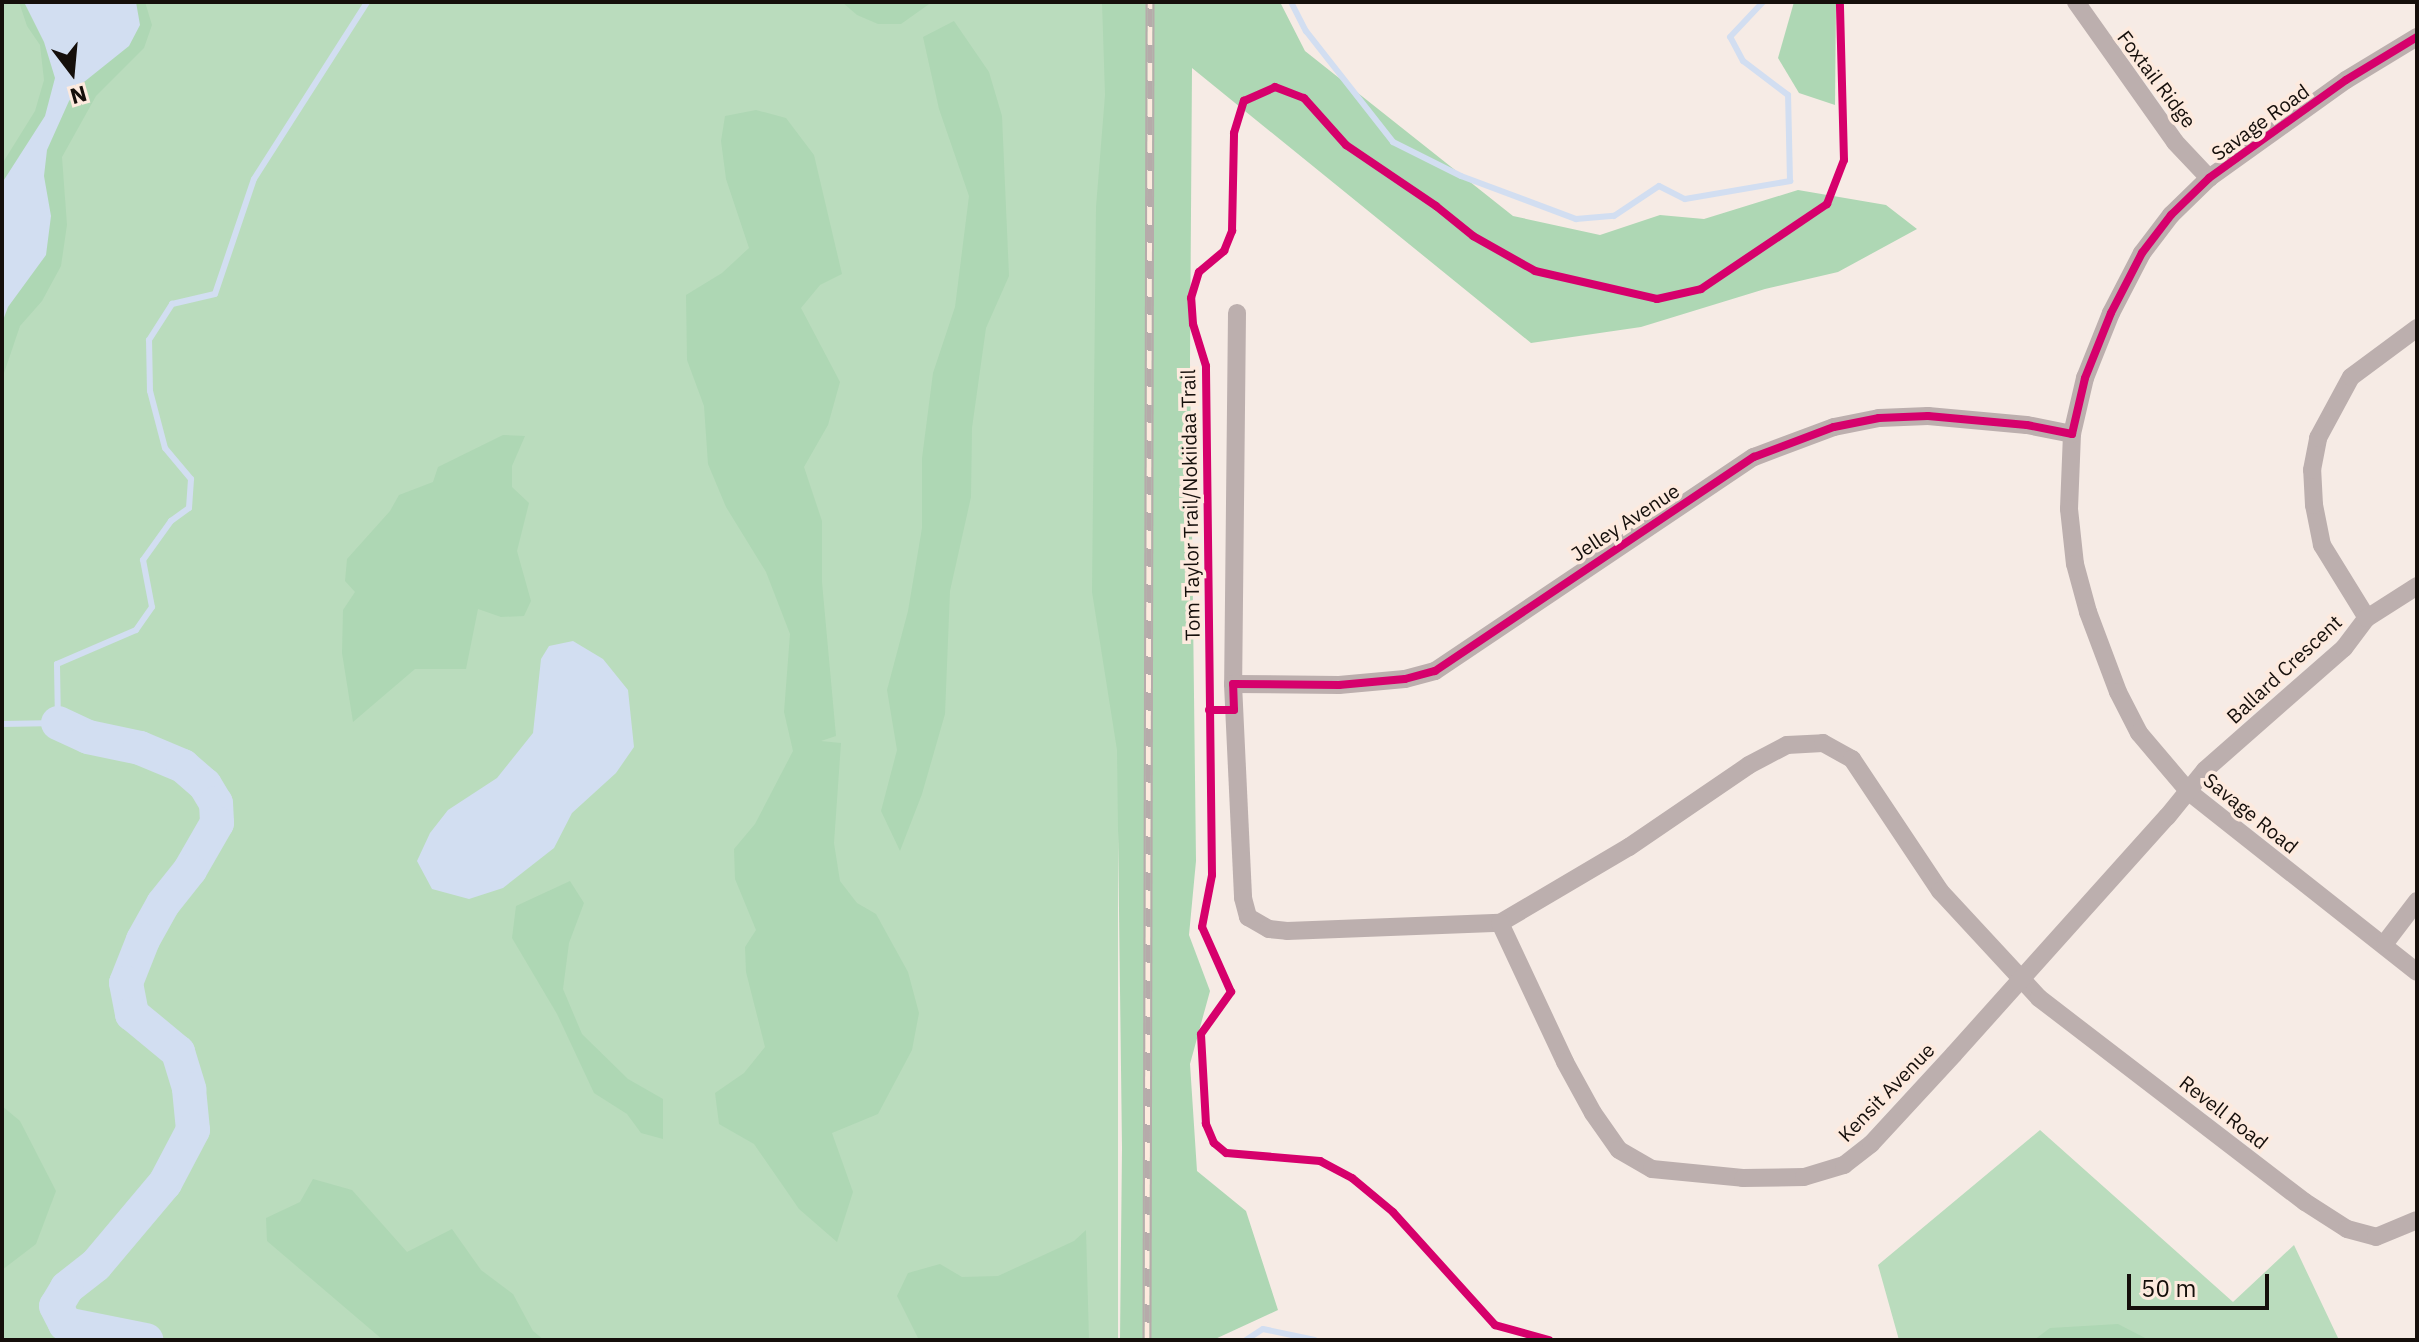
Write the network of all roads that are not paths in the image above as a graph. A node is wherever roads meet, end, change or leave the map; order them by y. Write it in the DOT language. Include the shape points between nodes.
graph roads {
  1 [pos="2076,2"];
  2 [pos="2417,37"];
  3 [pos="2209,178"];
  4 [pos="1237,313"];
  5 [pos="2417,328"];
  6 [pos="2072,434"];
  7 [pos="2417,586"];
  8 [pos="2367,618"];
  9 [pos="1233,684"];
  10 [pos="2189,792"];
  11 [pos="2417,901"];
  12 [pos="1500,923"];
  13 [pos="2385,943"];
  14 [pos="2417,972"];
  15 [pos="2021,978"];
  16 [pos="2417,1220"];
  1 -- 3 [label="street, Foxtail Ridge" via="2175,142"];
  2 -- 3 [label="street, Savage Road" via="2346,80"];
  3 -- 6 [label="street, Savage Road" via="2142,253 2090,365"];
  4 -- 9 [label="street"];
  5 -- 8 [label="street" via="2351,377 2318,438 2312,470 2322,545"];
  6 -- 9 [label="street, Jelley Avenue" via="1928,416 1834,427 1754,457 1435,671 1339,685"];
  6 -- 10 [label="street, Savage Road" via="2069,509 2075,564 2088,612 2139,733"];
  7 -- 8 [label="street, Ballard Crescent"];
  8 -- 10 [label="street, Ballard Crescent" via="2344,648 2205,770"];
  9 -- 12 [label="street" via="1248,917 1269,929 1287,931"];
  10 -- 13 [label="street, Savage Road"];
  10 -- 15 [label="street, Kensit Avenue"];
  11 -- 13 [label="street"];
  12 -- 15 [label="street" via="1575,881 1749,765 1787,745 1823,743 1852,759 1940,891"];
  12 -- 15 [label="street, Kensit Avenue" via="1565,1062 1619,1150 1652,1169 1689,1175 1804,1177 1844,1165 1871,1144"];
  13 -- 14 [label="street, Savage Road"];
  15 -- 16 [label="street, Revell Road" via="2039,998 2347,1229 2376,1237"];
}
